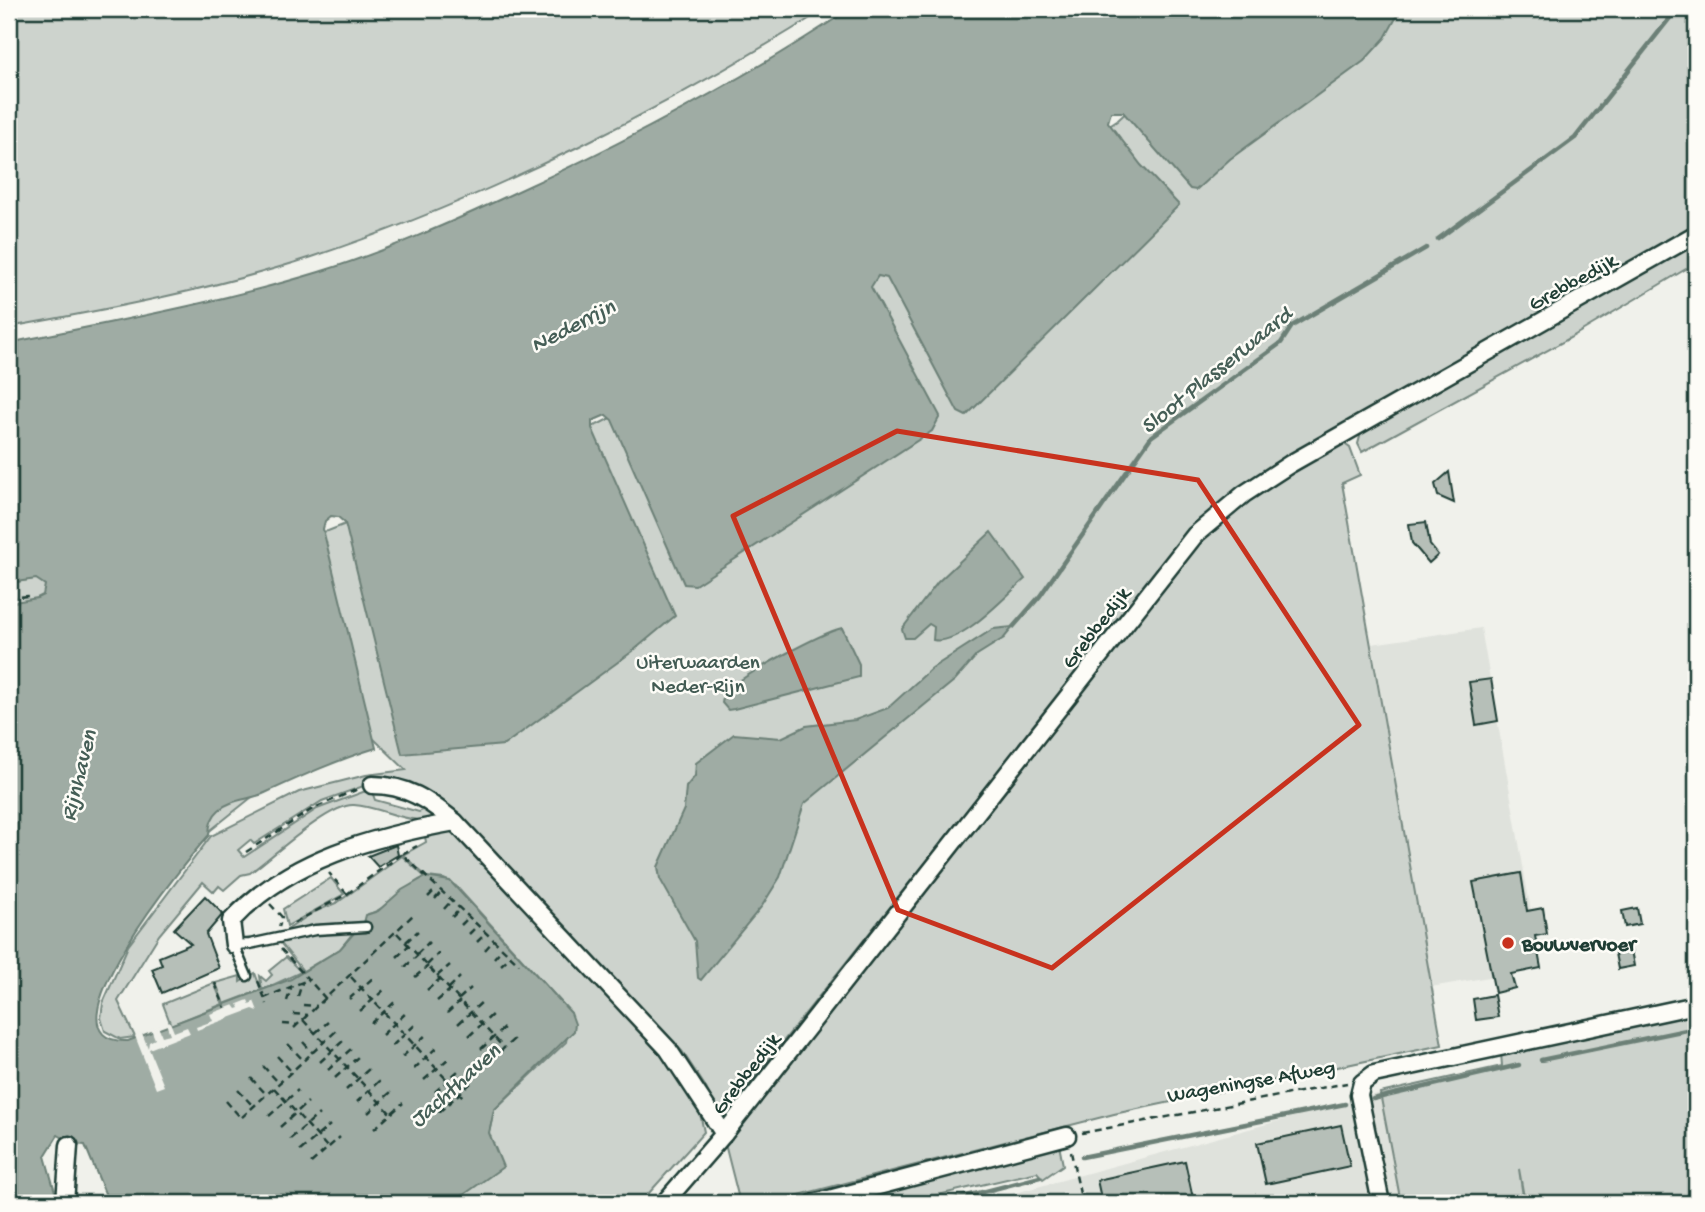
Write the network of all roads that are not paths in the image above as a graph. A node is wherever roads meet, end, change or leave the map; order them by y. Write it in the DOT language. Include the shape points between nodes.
graph roads {
  1 [pos="1696,234"];
  2 [pos="372,785"];
  3 [pos="455,821"];
  4 [pos="366,927"];
  5 [pos="234,945"];
  6 [pos="247,976"];
  7 [pos="1696,1005"];
  8 [pos="724,1134"];
  9 [pos="1067,1136"];
  10 [pos="69,1145"];
  11 [pos="65,1203"];
  12 [pos="664,1203"];
  13 [pos="814,1203"];
  14 [pos="1381,1203"];
  1 -- 8 [label="street, Grebbedijk" via="1290,464 1195,535"];
  2 -- 3 [label="street" via="396,786 419,794"];
  3 -- 5 [label="street" via="374,837 281,881 231,921"];
  3 -- 8 [label="street" via="668,1049"];
  4 -- 5 [label="lane" via="315,930"];
  5 -- 6 [label="lane"];
  7 -- 14 [label="street, Wageningse Afweg" via="1374,1074 1362,1083 1359,1095"];
  8 -- 12 [label="street, Grebbedijk"];
  9 -- 13 [label="street"];
  10 -- 11 [label="street"];
}
